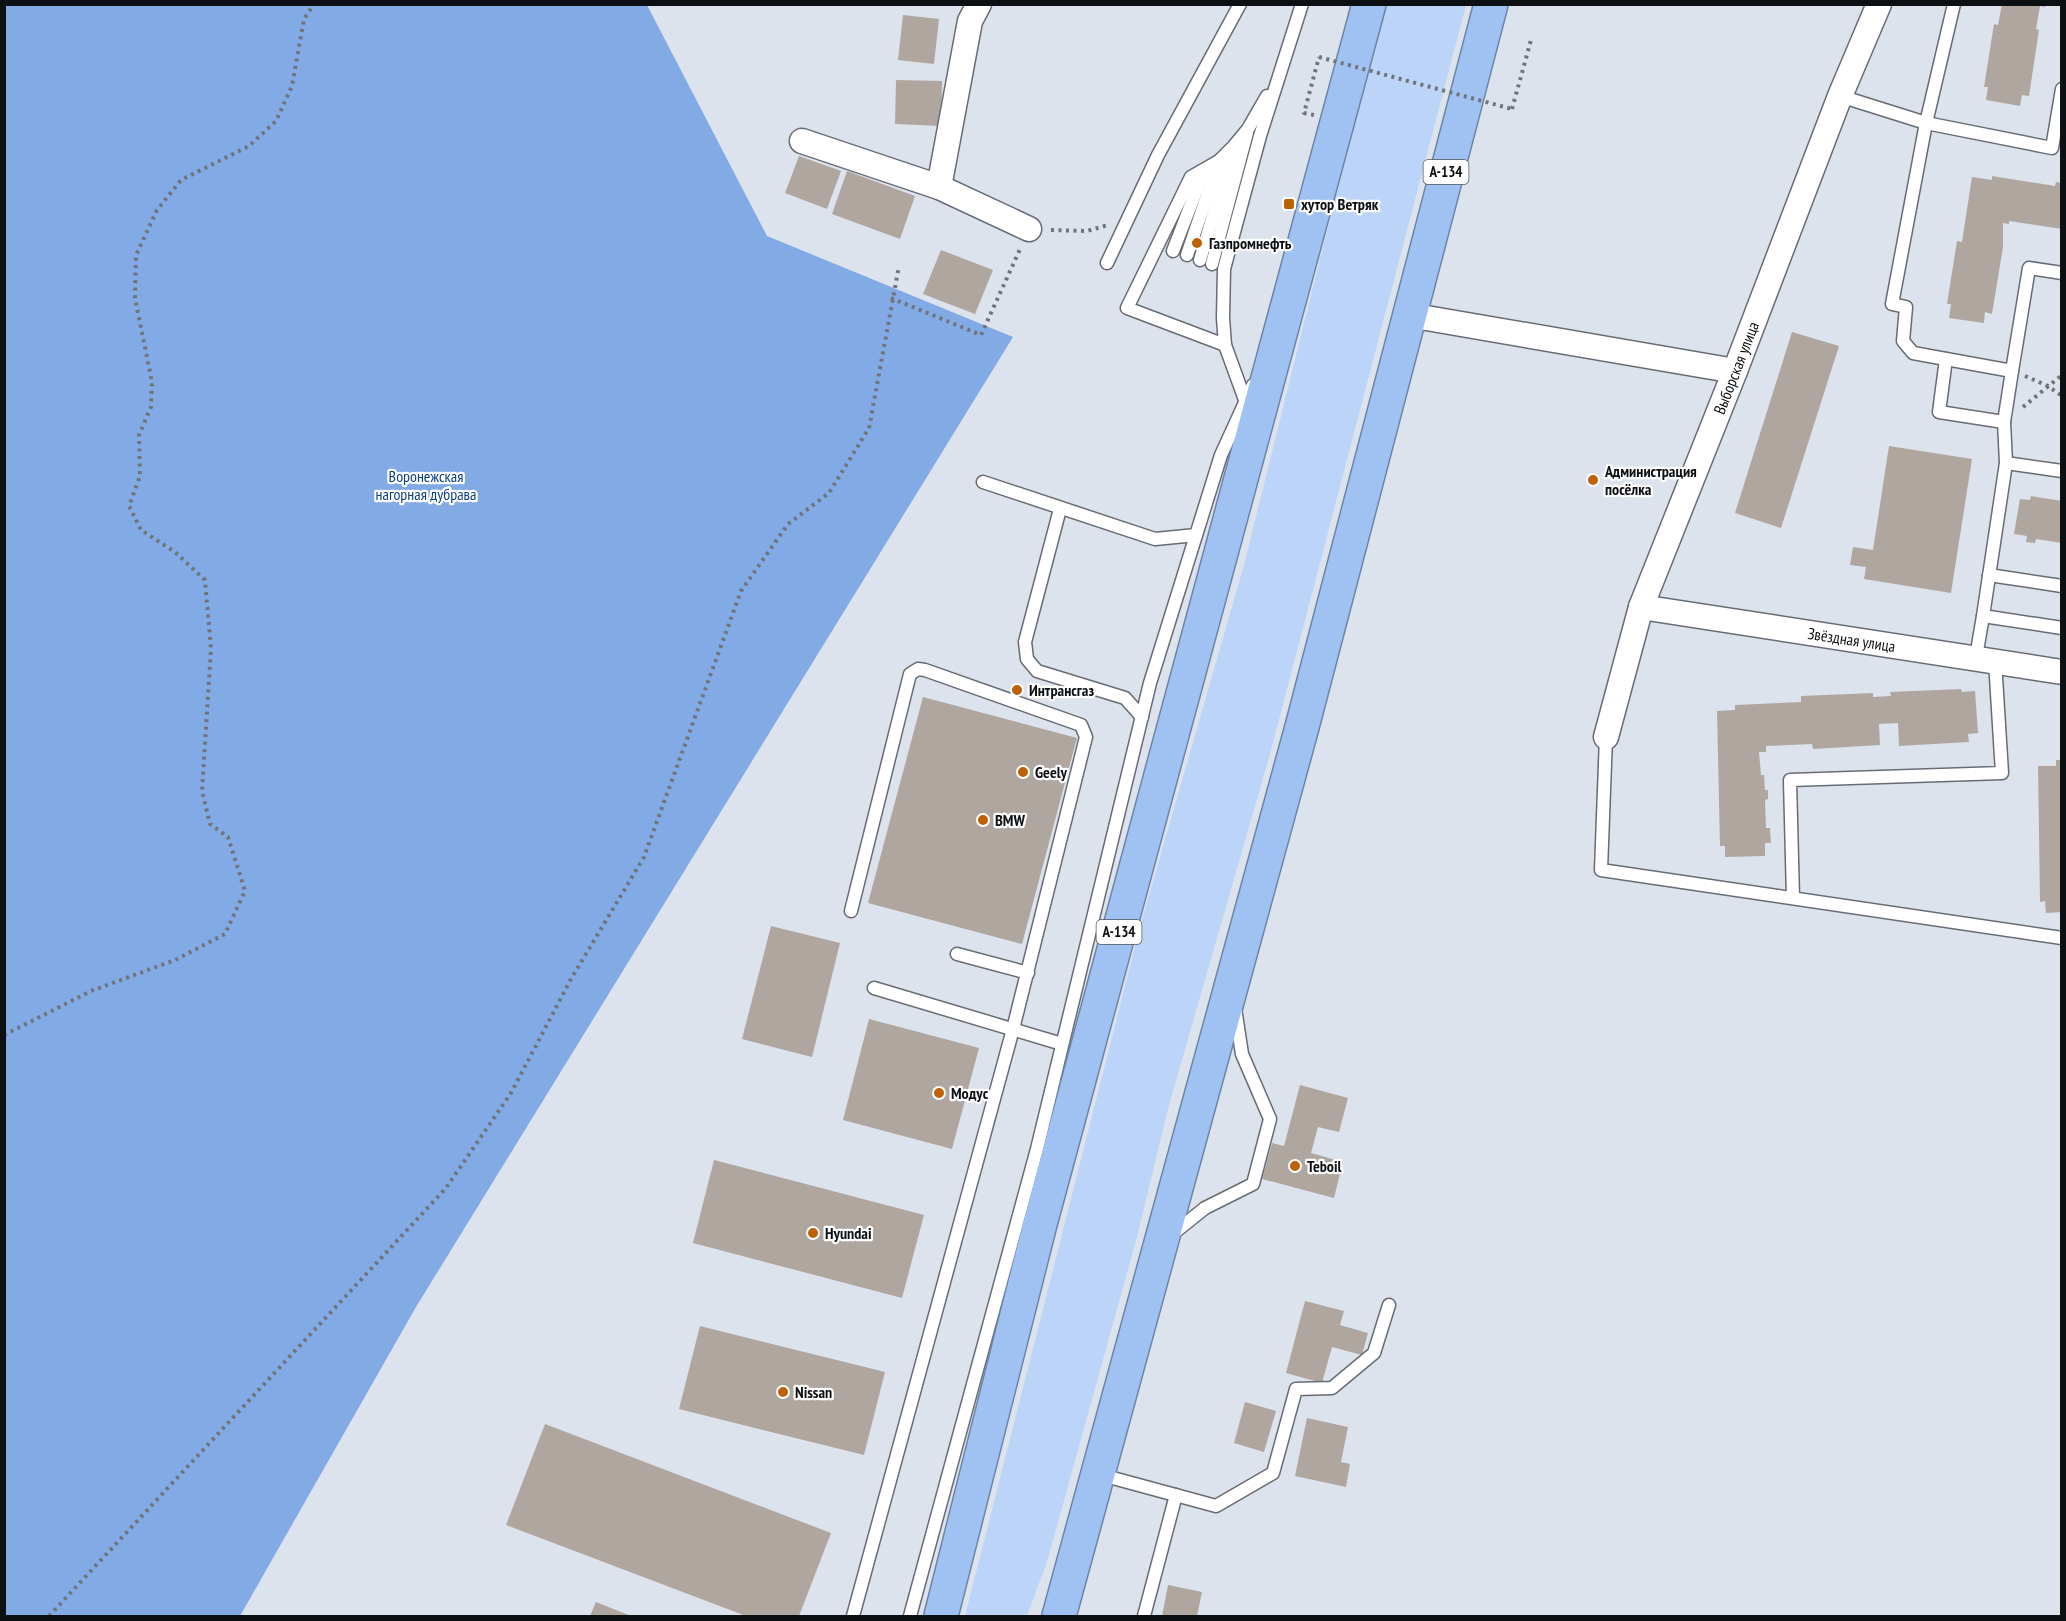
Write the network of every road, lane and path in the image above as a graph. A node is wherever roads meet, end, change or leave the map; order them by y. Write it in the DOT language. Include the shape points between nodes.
graph roads {
  1 [pos="314,4"];
  2 [pos="979,4"];
  3 [pos="1240,4"];
  4 [pos="1302,4"];
  5 [pos="1369,4"];
  6 [pos="1491,4"];
  7 [pos="1879,4"];
  8 [pos="1954,4"];
  9 [pos="1531,39"];
  10 [pos="1279,77"];
  11 [pos="2061,89"];
  12 [pos="1840,96"];
  13 [pos="1314,115"];
  14 [pos="1926,123"];
  15 [pos="1248,129"];
  16 [pos="802,141"];
  17 [pos="1233,147"];
  18 [pos="1219,161"];
  19 [pos="1204,171"];
  20 [pos="939,187"];
  21 [pos="1126,228"];
  22 [pos="1029,230"];
  23 [pos="1157,246"];
  24 [pos="1173,251"];
  25 [pos="1187,255"];
  26 [pos="1200,260"];
  27 [pos="1107,263"];
  28 [pos="898,266"];
  29 [pos="1218,267"];
  30 [pos="2061,273"];
  31 [pos="891,298"];
  32 [pos="1409,315"];
  33 [pos="1281,334"];
  34 [pos="1225,345"];
  35 [pos="1946,359"];
  36 [pos="1735,371"];
  37 [pos="2012,371"];
  38 [pos="2061,375"];
  39 [pos="2048,386"];
  40 [pos="2061,396"];
  41 [pos="1245,400"];
  42 [pos="2004,422"];
  43 [pos="2006,463"];
  44 [pos="2061,471"];
  45 [pos="983,482"];
  46 [pos="1060,509"];
  47 [pos="1196,535"];
  48 [pos="1989,575"];
  49 [pos="2061,586"];
  50 [pos="1641,607"];
  51 [pos="1983,616"];
  52 [pos="2061,628"];
  53 [pos="1986,659"];
  54 [pos="2061,672"];
  55 [pos="1142,717"];
  56 [pos="1606,737"];
  57 [pos="1793,898"];
  58 [pos="851,911"];
  59 [pos="2061,938"];
  60 [pos="957,954"];
  61 [pos="1028,973"];
  62 [pos="1232,983"];
  63 [pos="874,988"];
  64 [pos="1013,1029"];
  65 [pos="4,1035"];
  66 [pos="1062,1044"];
  67 [pos="1160,1245"];
  68 [pos="1389,1305"];
  69 [pos="1098,1474"];
  70 [pos="1176,1495"];
  71 [pos="49,1617"];
  72 [pos="853,1617"];
  73 [pos="910,1617"];
  74 [pos="941,1617"];
  75 [pos="1059,1617"];
  76 [pos="1144,1617"];
  1 -- 65 [label="path" via="304,19 292,86 276,121 249,146 181,180 157,210 136,255 135,298 152,382 152,407 139,435 140,476 129,506 141,530 175,552 204,580 211,649 202,791 210,824 228,837 244,891 225,934 175,960 91,991"];
  2 -- 20 [label="street" via="970,21"];
  3 -- 21 [label="lane" via="1158,156"];
  4 -- 10 [label="lane"];
  5 -- 33 [label="highway, А-134"];
  6 -- 32 [label="highway, А-134"];
  7 -- 12 [label="street, Выборская улица"];
  8 -- 14 [label="lane"];
  9 -- 13 [label="path, bridge" via="1512,108 1319,57 1304,113"];
  10 -- 15 [label="lane"];
  10 -- 29 [label="lane"];
  11 -- 14 [label="lane" via="2052,148"];
  12 -- 14 [label="lane"];
  12 -- 36 [label="street, Выборская улица"];
  14 -- 35 [label="lane" via="1892,304 1906,307 1902,341 1913,353"];
  15 -- 17 [label="lane"];
  15 -- 29 [label="lane"];
  16 -- 20 [label="street"];
  17 -- 18 [label="lane"];
  17 -- 26 [label="lane"];
  18 -- 19 [label="lane"];
  18 -- 25 [label="lane"];
  19 -- 23 [label="lane" via="1191,177"];
  19 -- 24 [label="lane"];
  20 -- 22 [label="street"];
  21 -- 22 [label="path" via="1102,224 1087,231"];
  21 -- 27 [label="lane"];
  22 -- 31 [label="path" via="981,335"];
  23 -- 24 [label="lane"];
  23 -- 34 [label="lane" via="1127,308"];
  24 -- 25 [label="lane"];
  25 -- 26 [label="lane"];
  26 -- 29 [label="lane"];
  28 -- 31 [label="path"];
  29 -- 34 [label="lane"];
  30 -- 37 [label="lane" via="2029,268"];
  31 -- 71 [label="path" via="869,428 829,493 788,524 741,591 644,857 571,979 511,1093 446,1188"];
  32 -- 36 [label="street"];
  32 -- 62 [label="highway, А-134"];
  33 -- 41 [label="lane"];
  33 -- 74 [label="highway, А-134" via="1043,1213"];
  34 -- 41 [label="lane"];
  35 -- 37 [label="lane"];
  35 -- 42 [label="lane" via="1939,412"];
  36 -- 50 [label="street, Выборская улица"];
  37 -- 39 [label="path"];
  37 -- 42 [label="lane"];
  38 -- 39 [label="path"];
  39 -- 40 [label="path"];
  39 -- 42 [label="path"];
  41 -- 47 [label="lane" via="1221,455"];
  42 -- 43 [label="lane"];
  43 -- 44 [label="lane"];
  43 -- 48 [label="lane"];
  45 -- 46 [label="lane"];
  46 -- 47 [label="lane" via="1155,538"];
  46 -- 55 [label="lane" via="1024,642 1027,659 1037,671 1125,698"];
  47 -- 55 [label="lane"];
  48 -- 49 [label="lane"];
  48 -- 51 [label="lane"];
  50 -- 53 [label="street, Звёздная улица"];
  50 -- 56 [label="street, Выборская улица"];
  51 -- 52 [label="lane"];
  51 -- 53 [label="lane"];
  53 -- 54 [label="street, Звёздная улица"];
  53 -- 57 [label="lane" via="2002,773 1790,780"];
  55 -- 66 [label="lane"];
  56 -- 57 [label="lane" via="1601,870"];
  57 -- 59 [label="lane"];
  58 -- 61 [label="lane" via="910,674 925,670 1081,725 1085,730"];
  60 -- 61 [label="lane"];
  61 -- 64 [label="lane"];
  62 -- 67 [label="highway, А-134"];
  62 -- 67 [label="lane" via="1242,1054 1270,1119 1253,1184 1205,1208"];
  63 -- 64 [label="lane"];
  64 -- 66 [label="lane"];
  64 -- 72 [label="lane"];
  66 -- 73 [label="lane"];
  67 -- 69 [label="highway, А-134"];
  68 -- 70 [label="lane" via="1374,1353 1332,1388 1296,1389 1273,1473 1215,1506"];
  69 -- 70 [label="lane"];
  69 -- 75 [label="highway, А-134"];
  70 -- 76 [label="lane"];
}
